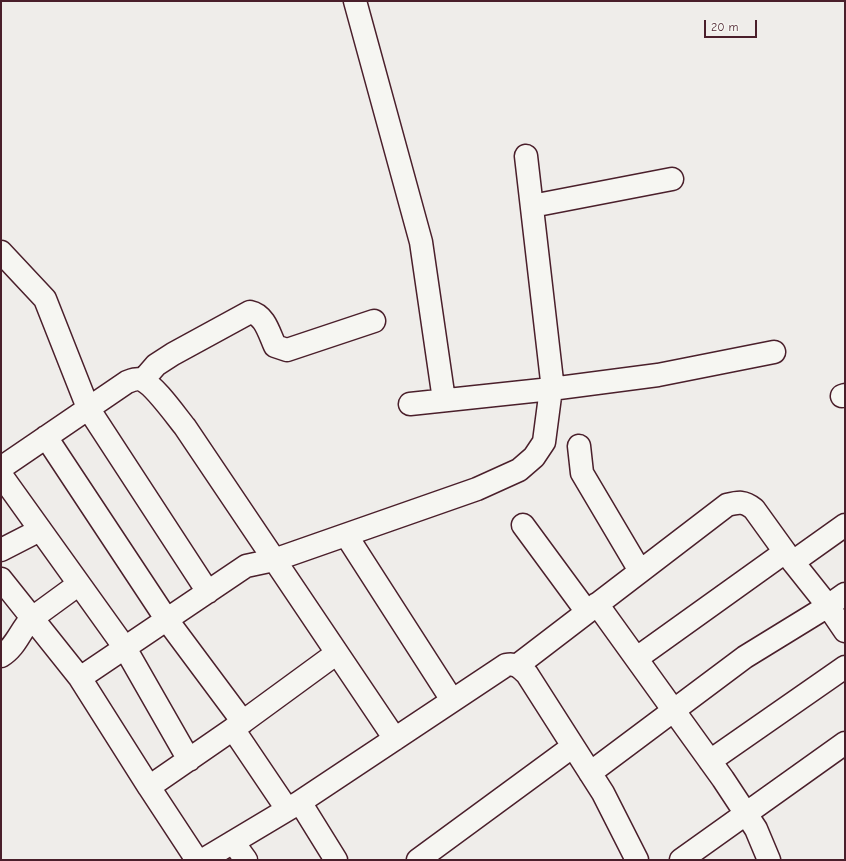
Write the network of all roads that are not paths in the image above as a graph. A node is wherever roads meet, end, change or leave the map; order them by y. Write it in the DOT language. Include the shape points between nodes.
graph roads {
  1 [pos="356,1"];
  2 [pos="526,156"];
  3 [pos="672,179"];
  4 [pos="532,206"];
  5 [pos="1,252"];
  6 [pos="374,321"];
  7 [pos="774,352"];
  8 [pos="142,380"];
  9 [pos="551,389"];
  10 [pos="444,400"];
  11 [pos="410,404"];
  12 [pos="88,408"];
  13 [pos="46,437"];
  14 [pos="579,446"];
  15 [pos="1,468"];
  16 [pos="1,475"];
  17 [pos="523,525"];
  18 [pos="845,525"];
  19 [pos="40,530"];
  20 [pos="346,535"];
  21 [pos="1,550"];
  22 [pos="789,557"];
  23 [pos="274,560"];
  24 [pos="640,571"];
  25 [pos="1,579"];
  26 [pos="79,584"];
  27 [pos="208,592"];
  28 [pos="836,600"];
  29 [pos="592,608"];
  30 [pos="32,619"];
  31 [pos="167,620"];
  32 [pos="845,631"];
  33 [pos="125,648"];
  34 [pos="337,653"];
  35 [pos="1,656"];
  36 [pos="637,658"];
  37 [pos="518,665"];
  38 [pos="845,667"];
  39 [pos="80,678"];
  40 [pos="452,700"];
  41 [pos="675,710"];
  42 [pos="238,725"];
  43 [pos="395,739"];
  44 [pos="845,743"];
  45 [pos="572,747"];
  46 [pos="189,760"];
  47 [pos="710,761"];
  48 [pos="590,773"];
  49 [pos="150,787"];
  50 [pos="293,805"];
  51 [pos="746,814"];
  52 [pos="233,842"];
  53 [pos="420,859"];
  54 [pos="197,860"];
  55 [pos="203,860"];
  56 [pos="246,860"];
  57 [pos="336,860"];
  58 [pos="637,860"];
  59 [pos="681,860"];
  60 [pos="769,860"];
  1 -- 10 [label="street" via="421,242"];
  2 -- 4 [label="street"];
  3 -- 4 [label="street"];
  4 -- 9 [label="street"];
  5 -- 12 [label="street" via="45,299"];
  6 -- 8 [label="street" via="287,350 275,346 263,319 250,312 173,354 156,365"];
  7 -- 9 [label="street" via="658,375"];
  8 -- 12 [label="street" via="127,382"];
  8 -- 23 [label="street" via="185,427"];
  9 -- 10 [label="street"];
  9 -- 20 [label="street" via="544,442 534,457 519,470 477,489"];
  10 -- 11 [label="street"];
  12 -- 13 [label="street"];
  12 -- 27 [label="street"];
  13 -- 15 [label="street"];
  13 -- 31 [label="street"];
  14 -- 24 [label="street" via="582,473"];
  16 -- 19 [label="street"];
  17 -- 29 [label="street"];
  18 -- 22 [label="street"];
  19 -- 21 [label="street"];
  19 -- 26 [label="street"];
  20 -- 23 [label="street"];
  20 -- 40 [label="street"];
  22 -- 24 [label="street" via="754,509 747,503 739,502 727,505"];
  22 -- 28 [label="street"];
  22 -- 36 [label="street"];
  23 -- 27 [label="street" via="246,566"];
  23 -- 34 [label="street"];
  24 -- 29 [label="street"];
  25 -- 30 [label="street"];
  26 -- 30 [label="street"];
  26 -- 33 [label="street"];
  27 -- 31 [label="street"];
  28 -- 32 [label="street"];
  28 -- 41 [label="street" via="745,658"];
  29 -- 36 [label="street"];
  29 -- 37 [label="street"];
  30 -- 35 [label="street" via="26,624 14,645"];
  30 -- 39 [label="street"];
  31 -- 33 [label="street"];
  31 -- 42 [label="street"];
  33 -- 39 [label="street"];
  33 -- 46 [label="street"];
  34 -- 42 [label="street"];
  34 -- 43 [label="street"];
  36 -- 41 [label="street"];
  37 -- 40 [label="street" via="506,665"];
  37 -- 45 [label="street" via="527,674"];
  38 -- 47 [label="street"];
  39 -- 49 [label="street"];
  40 -- 43 [label="street"];
  41 -- 47 [label="street"];
  41 -- 48 [label="street"];
  42 -- 46 [label="street"];
  42 -- 50 [label="street"];
  43 -- 50 [label="street"];
  44 -- 51 [label="street"];
  45 -- 48 [label="street"];
  45 -- 53 [label="street"];
  46 -- 49 [label="street"];
  47 -- 51 [label="street"];
  48 -- 58 [label="street"];
  49 -- 54 [label="street"];
  50 -- 52 [label="street"];
  50 -- 57 [label="street"];
  51 -- 59 [label="street"];
  51 -- 60 [label="street" via="756,829"];
  52 -- 55 [label="street"];
  52 -- 56 [label="street"];
}
